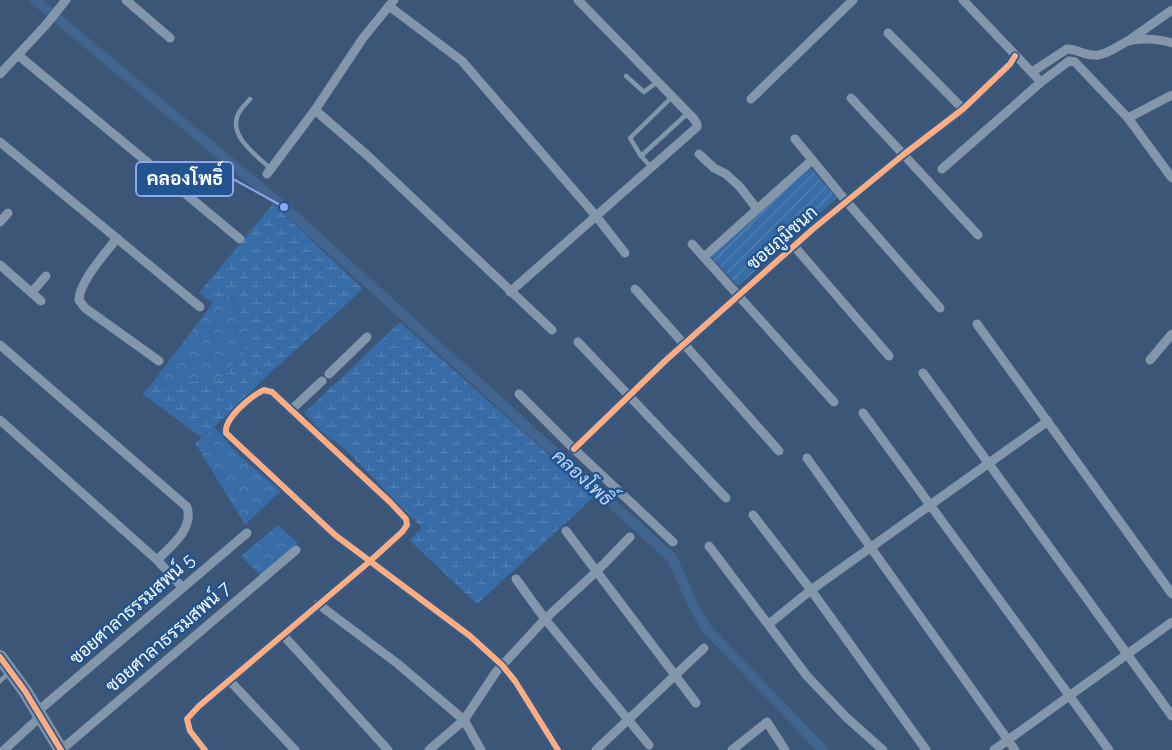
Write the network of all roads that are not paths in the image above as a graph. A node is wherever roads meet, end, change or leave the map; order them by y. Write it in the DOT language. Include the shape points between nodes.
graph roads {
  1 [pos="126,0"];
  2 [pos="578,0"];
  3 [pos="853,0"];
  4 [pos="963,0"];
  5 [pos="64,3"];
  6 [pos="392,3"];
  7 [pos="1172,10"];
  8 [pos="888,33"];
  9 [pos="170,38"];
  10 [pos="1128,41"];
  11 [pos="1172,43"];
  12 [pos="18,55"];
  13 [pos="1015,56"];
  14 [pos="1032,72"];
  15 [pos="0,74"];
  16 [pos="626,76"];
  17 [pos="658,81"];
  18 [pos="1041,82"];
  19 [pos="1172,95"];
  20 [pos="673,96"];
  21 [pos="851,98"];
  22 [pos="250,99"];
  23 [pos="751,99"];
  24 [pos="963,109"];
  25 [pos="314,110"];
  26 [pos="688,113"];
  27 [pos="1128,118"];
  28 [pos="795,139"];
  29 [pos="0,142"];
  30 [pos="699,154"];
  31 [pos="903,155"];
  32 [pos="641,156"];
  33 [pos="812,160"];
  34 [pos="651,167"];
  35 [pos="942,169"];
  36 [pos="269,172"];
  37 [pos="1172,178"];
  38 [pos="846,201"];
  39 [pos="757,209"];
  40 [pos="8,213"];
  41 [pos="596,216"];
  42 [pos="0,222"];
  43 [pos="978,235"];
  44 [pos="117,238"];
  45 [pos="240,239"];
  46 [pos="692,244"];
  47 [pos="794,246"];
  48 [pos="625,253"];
  49 [pos="704,257"];
  50 [pos="0,265"];
  51 [pos="46,276"];
  52 [pos="635,289"];
  53 [pos="32,292"];
  54 [pos="510,292"];
  55 [pos="739,295"];
  56 [pos="41,301"];
  57 [pos="200,307"];
  58 [pos="940,308"];
  59 [pos="977,324"];
  60 [pos="552,330"];
  61 [pos="1172,334"];
  62 [pos="366,337"];
  63 [pos="578,342"];
  64 [pos="685,343"];
  65 [pos="0,345"];
  66 [pos="889,356"];
  67 [pos="1150,360"];
  68 [pos="159,361"];
  69 [pos="923,373"];
  70 [pos="519,394"];
  71 [pos="630,395"];
  72 [pos="834,402"];
  73 [pos="291,410"];
  74 [pos="863,414"];
  75 [pos="0,420"];
  76 [pos="1048,421"];
  77 [pos="574,449"];
  78 [pos="779,451"];
  79 [pos="807,458"];
  80 [pos="990,463"];
  81 [pos="726,498"];
  82 [pos="930,506"];
  83 [pos="753,515"];
  84 [pos="566,531"];
  85 [pos="247,533"];
  86 [pos="630,537"];
  87 [pos="673,542"];
  88 [pos="709,546"];
  89 [pos="871,548"];
  90 [pos="296,550"];
  91 [pos="157,560"];
  92 [pos="369,562"];
  93 [pos="597,571"];
  94 [pos="516,578"];
  95 [pos="182,587"];
  96 [pos="811,590"];
  97 [pos="1172,594"];
  98 [pos="318,604"];
  99 [pos="545,619"];
  100 [pos="1172,622"];
  101 [pos="769,624"];
  102 [pos="283,635"];
  103 [pos="704,648"];
  104 [pos="1127,655"];
  105 [pos="0,657"];
  106 [pos="502,665"];
  107 [pos="11,671"];
  108 [pos="676,676"];
  109 [pos="230,680"];
  110 [pos="0,681"];
  111 [pos="1070,696"];
  112 [pos="696,703"];
  113 [pos="40,714"];
  114 [pos="1172,716"];
  115 [pos="464,720"];
  116 [pos="628,720"];
  117 [pos="1008,740"];
  118 [pos="649,745"];
  119 [pos="4,750"];
  120 [pos="61,750"];
  121 [pos="205,750"];
  122 [pos="295,750"];
  123 [pos="388,750"];
  124 [pos="429,750"];
  125 [pos="481,750"];
  126 [pos="558,750"];
  127 [pos="596,750"];
  128 [pos="732,750"];
  129 [pos="785,750"];
  130 [pos="882,750"];
  131 [pos="926,750"];
  132 [pos="994,750"];
  133 [pos="1015,750"];
  134 [pos="1109,750"];
  1 -- 9 [label="street"];
  2 -- 17 [label="street"];
  3 -- 23 [label="street"];
  4 -- 13 [label="street"];
  5 -- 12 [label="street"];
  6 -- 25 [label="street" via="363,38"];
  6 -- 41 [label="street" via="462,61"];
  7 -- 10 [label="street"];
  8 -- 24 [label="street"];
  10 -- 11 [label="street"];
  10 -- 14 [label="street" via="1099,56 1067,49"];
  12 -- 15 [label="street"];
  12 -- 45 [label="street"];
  13 -- 14 [label="street"];
  13 -- 24 [label="street, ซอยภูมิชนก"];
  14 -- 18 [label="street"];
  16 -- 17 [label="lane" via="644,92"];
  17 -- 20 [label="street"];
  18 -- 27 [label="street" via="1072,60"];
  18 -- 35 [label="street"];
  19 -- 27 [label="street"];
  20 -- 26 [label="street"];
  20 -- 32 [label="lane" via="630,138"];
  21 -- 31 [label="street"];
  22 -- 36 [label="lane" via="239,112 238,135"];
  24 -- 31 [label="street, ซอยภูมิชนก"];
  25 -- 36 [label="street"];
  25 -- 54 [label="street" via="368,156"];
  26 -- 32 [label="lane"];
  26 -- 34 [label="street" via="698,124 696,130"];
  27 -- 37 [label="street"];
  28 -- 33 [label="street"];
  29 -- 44 [label="street"];
  30 -- 39 [label="street" via="740,187"];
  31 -- 38 [label="street, ซอยภูมิชนก"];
  31 -- 43 [label="street"];
  32 -- 34 [label="lane"];
  33 -- 38 [label="street"];
  33 -- 39 [label="street"];
  34 -- 41 [label="street"];
  38 -- 47 [label="street, ซอยภูมิชนก"];
  38 -- 58 [label="street"];
  39 -- 49 [label="street"];
  40 -- 42 [label="street"];
  41 -- 48 [label="street"];
  41 -- 54 [label="street"];
  44 -- 57 [label="street"];
  44 -- 68 [label="street" via="83,285 79,300 85,308"];
  46 -- 49 [label="street"];
  47 -- 55 [label="street, ซอยภูมิชนก"];
  47 -- 66 [label="street"];
  49 -- 55 [label="street"];
  50 -- 53 [label="street"];
  51 -- 53 [label="street"];
  52 -- 64 [label="street"];
  53 -- 56 [label="street"];
  54 -- 60 [label="street"];
  55 -- 64 [label="street, ซอยภูมิชนก"];
  55 -- 72 [label="street"];
  59 -- 76 [label="street"];
  61 -- 67 [label="street"];
  62 -- 73 [label="street"];
  63 -- 71 [label="street"];
  64 -- 71 [label="street, ซอยภูมิชนก"];
  64 -- 78 [label="street"];
  65 -- 91 [label="street" via="187,508 190,517 186,526"];
  69 -- 80 [label="street"];
  70 -- 77 [label="street"];
  71 -- 77 [label="street, ซอยภูมิชนก"];
  71 -- 81 [label="street"];
  73 -- 92 [label="street" via="406,519 407,525 402,532"];
  73 -- 92 [label="street" via="272,392 264,390 228,421 226,433"];
  74 -- 82 [label="street"];
  75 -- 91 [label="street"];
  76 -- 80 [label="street"];
  76 -- 97 [label="street"];
  77 -- 87 [label="street"];
  79 -- 89 [label="street"];
  80 -- 82 [label="street"];
  80 -- 104 [label="street"];
  82 -- 89 [label="street"];
  82 -- 111 [label="street"];
  83 -- 96 [label="street"];
  84 -- 93 [label="street"];
  85 -- 95 [label="street, ซอยศาลาธรรมสพน์ 5"];
  86 -- 93 [label="street"];
  88 -- 101 [label="street"];
  89 -- 96 [label="street"];
  89 -- 117 [label="street"];
  90 -- 120 [label="street, ซอยศาลาธรรมสพน์ 7"];
  91 -- 95 [label="street"];
  92 -- 98 [label="street"];
  92 -- 106 [label="street" via="470,636"];
  93 -- 99 [label="street"];
  93 -- 108 [label="street"];
  94 -- 99 [label="street"];
  95 -- 113 [label="street, ซอยศาลาธรรมสพน์ 5"];
  96 -- 101 [label="street"];
  96 -- 131 [label="street"];
  98 -- 102 [label="street"];
  98 -- 115 [label="street" via="398,664"];
  99 -- 106 [label="street"];
  99 -- 116 [label="street"];
  100 -- 104 [label="street"];
  101 -- 130 [label="street" via="817,687"];
  102 -- 109 [label="street"];
  102 -- 123 [label="street"];
  103 -- 108 [label="street"];
  104 -- 111 [label="street"];
  104 -- 114 [label="street"];
  105 -- 107 [label="street"];
  106 -- 115 [label="street"];
  106 -- 126 [label="street"];
  107 -- 110 [label="lane"];
  107 -- 113 [label="street"];
  108 -- 112 [label="street"];
  108 -- 116 [label="street"];
  109 -- 121 [label="street" via="187,719 190,731"];
  109 -- 122 [label="street"];
  111 -- 117 [label="street"];
  111 -- 134 [label="street"];
  113 -- 119 [label="street, ซอยศาลาธรรมสพน์ 5"];
  113 -- 120 [label="street"];
  115 -- 124 [label="street"];
  115 -- 125 [label="street"];
  116 -- 118 [label="street"];
  116 -- 127 [label="street"];
  117 -- 132 [label="street"];
  117 -- 133 [label="street"];
  128 -- 129 [label="street" via="767,722"];
}
